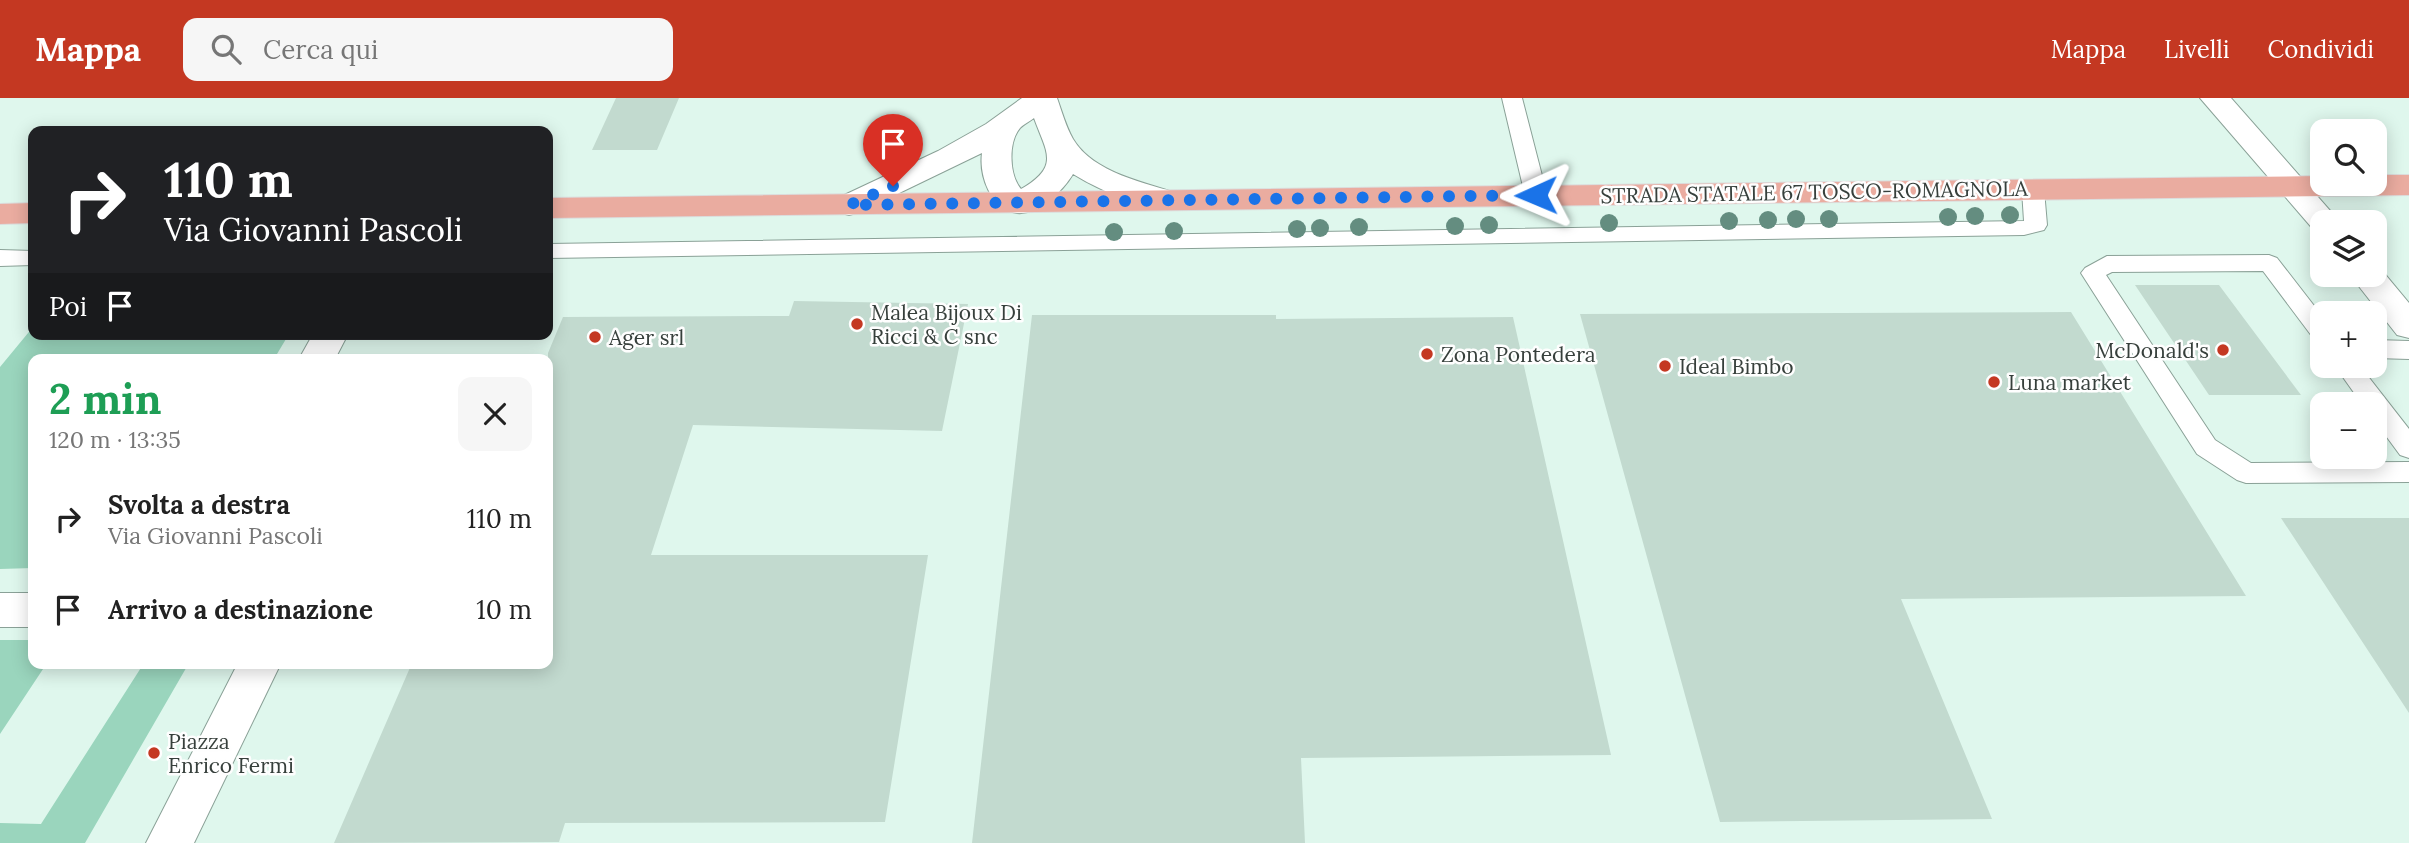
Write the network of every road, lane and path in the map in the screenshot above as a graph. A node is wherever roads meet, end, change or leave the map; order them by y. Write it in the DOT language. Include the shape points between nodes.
graph roads {
  1 [pos="1041,98"];
  2 [pos="1512,98"];
  3 [pos="2215,98"];
  4 [pos="1004,128"];
  5 [pos="1063,149"];
  6 [pos="2409,185"];
  7 [pos="2295,187"];
  8 [pos="2033,190"];
  9 [pos="1536,195"];
  10 [pos="1169,201"];
  11 [pos="1018,203"];
  12 [pos="849,205"];
  13 [pos="553,208"];
  14 [pos="2314,210"];
  15 [pos="28,213"];
  16 [pos="0,214"];
  17 [pos="553,250"];
  18 [pos="0,258"];
  19 [pos="28,258"];
  20 [pos="2377,287"];
  21 [pos="2310,317"];
  22 [pos="2409,326"];
  23 [pos="2387,349"];
  24 [pos="2409,350"];
  25 [pos="2356,378"];
  26 [pos="2409,448"];
  27 [pos="2409,472"];
  28 [pos="0,610"];
  29 [pos="28,610"];
  30 [pos="257,669"];
  31 [pos="170,843"];
  1 -- 4 [label="street"];
  1 -- 5 [label="street"];
  2 -- 9 [label="lane"];
  3 -- 7 [label="street"];
  4 -- 11 [label="street" via="995,173"];
  4 -- 12 [label="street"];
  5 -- 10 [label="street" via="1110,181"];
  5 -- 11 [label="street" via="1063,165 1057,175 1044,189"];
  6 -- 7 [label="main road, STRADA STATALE 67 TOSCO-ROMAGNOLA"];
  7 -- 8 [label="main road, STRADA STATALE 67 TOSCO-ROMAGNOLA"];
  7 -- 14 [label="street"];
  8 -- 9 [label="main road, STRADA STATALE 67 TOSCO-ROMAGNOLA"];
  8 -- 17 [label="lane" via="2036,225 2024,228"];
  9 -- 10 [label="main road, STRADA STATALE 67 TOSCO-ROMAGNOLA"];
  10 -- 11 [label="main road, STRADA STATALE 67 TOSCO-ROMAGNOLA"];
  11 -- 12 [label="main road, STRADA STATALE 67 TOSCO-ROMAGNOLA"];
  12 -- 13 [label="main road, STRADA STATALE 67 TOSCO-ROMAGNOLA"];
  15 -- 16 [label="main road"];
  18 -- 19 [label="lane"];
  20 -- 22 [label="street"];
  21 -- 27 [label="lane" via="2269,263 2108,264 2093,273 2206,447 2246,473"];
  23 -- 24 [label="lane"];
  25 -- 26 [label="lane"];
  28 -- 29 [label="street"];
  30 -- 31 [label="street"];
}
